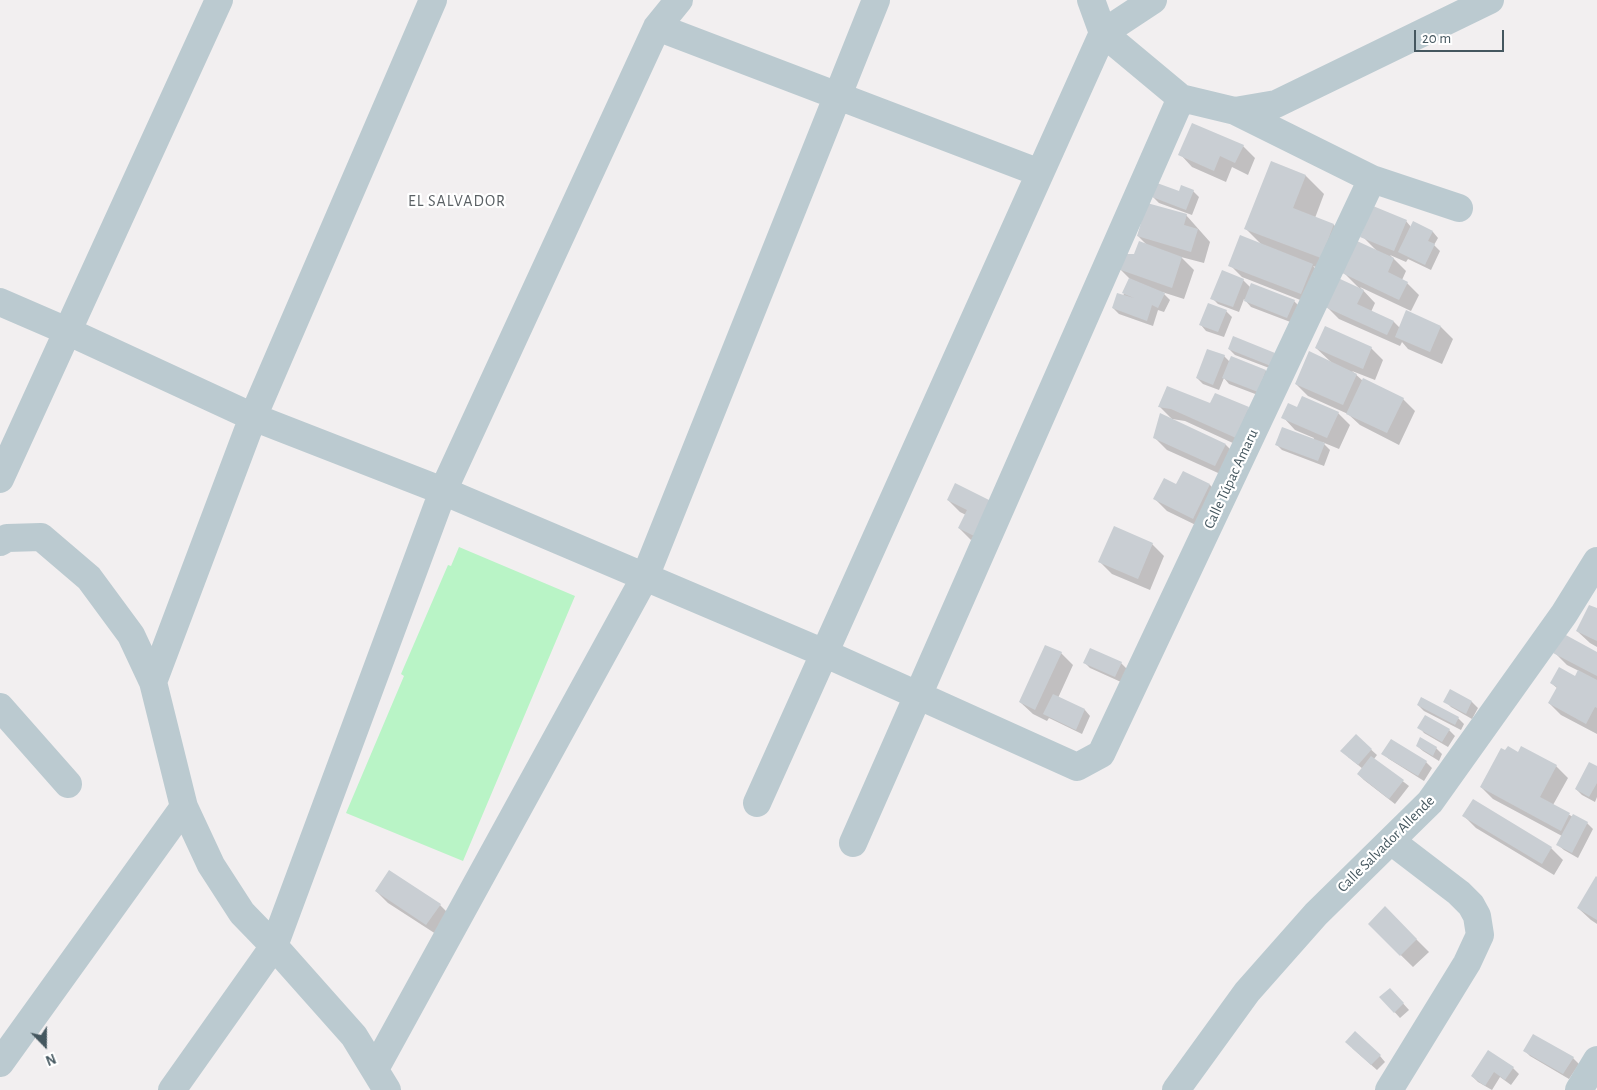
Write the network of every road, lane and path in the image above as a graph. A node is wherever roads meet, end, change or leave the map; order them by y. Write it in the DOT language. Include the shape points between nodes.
graph roads {
  1 [pos="219,0"];
  2 [pos="433,0"];
  3 [pos="679,0"];
  4 [pos="876,0"];
  5 [pos="1091,0"];
  6 [pos="1153,0"];
  7 [pos="1490,0"];
  8 [pos="657,26"];
  9 [pos="1103,33"];
  10 [pos="838,96"];
  11 [pos="1181,98"];
  12 [pos="1235,111"];
  13 [pos="1040,173"];
  14 [pos="1372,180"];
  15 [pos="1459,208"];
  16 [pos="0,302"];
  17 [pos="67,331"];
  18 [pos="254,417"];
  19 [pos="0,479"];
  20 [pos="443,491"];
  21 [pos="2,533"];
  22 [pos="1597,561"];
  23 [pos="645,577"];
  24 [pos="824,653"];
  25 [pos="153,682"];
  26 [pos="918,696"];
  27 [pos="0,707"];
  28 [pos="68,784"];
  29 [pos="756,803"];
  30 [pos="184,807"];
  31 [pos="1391,841"];
  32 [pos="853,843"];
  33 [pos="274,946"];
  34 [pos="1597,1060"];
  35 [pos="0,1063"];
  36 [pos="381,1079"];
  37 [pos="172,1090"];
  38 [pos="1176,1090"];
  39 [pos="1389,1090"];
  40 [pos="1579,1090"];
  1 -- 17 [label="street"];
  2 -- 18 [label="street"];
  3 -- 8 [label="street"];
  4 -- 10 [label="street"];
  5 -- 9 [label="street"];
  6 -- 9 [label="street"];
  7 -- 12 [label="street" via="1276,104"];
  8 -- 10 [label="street"];
  8 -- 20 [label="street"];
  9 -- 11 [label="street"];
  9 -- 13 [label="street"];
  10 -- 13 [label="street"];
  10 -- 23 [label="street"];
  11 -- 12 [label="street"];
  11 -- 26 [label="street"];
  12 -- 14 [label="street"];
  13 -- 24 [label="street"];
  14 -- 15 [label="street"];
  14 -- 26 [label="street, Calle Túpac Amaru" via="1101,754 1077,767"];
  16 -- 17 [label="street"];
  17 -- 18 [label="street"];
  17 -- 19 [label="street"];
  18 -- 20 [label="street"];
  18 -- 25 [label="street"];
  20 -- 23 [label="street"];
  20 -- 33 [label="street"];
  21 -- 25 [label="street" via="41,537 89,578 131,635"];
  22 -- 31 [label="street, Calle Salvador Allende" via="1564,614 1430,802"];
  23 -- 24 [label="street"];
  23 -- 36 [label="street"];
  24 -- 26 [label="street"];
  24 -- 29 [label="street"];
  25 -- 30 [label="street"];
  26 -- 32 [label="street"];
  27 -- 28 [label="street"];
  30 -- 33 [label="street" via="211,865 242,913"];
  30 -- 35 [label="street"];
  31 -- 38 [label="street, Calle Salvador Allende" via="1316,914 1254,985"];
  31 -- 39 [label="street" via="1471,905 1477,916 1480,935 1467,963"];
  33 -- 36 [label="street" via="354,1036"];
  33 -- 37 [label="street"];
  34 -- 40 [label="street"];
}
